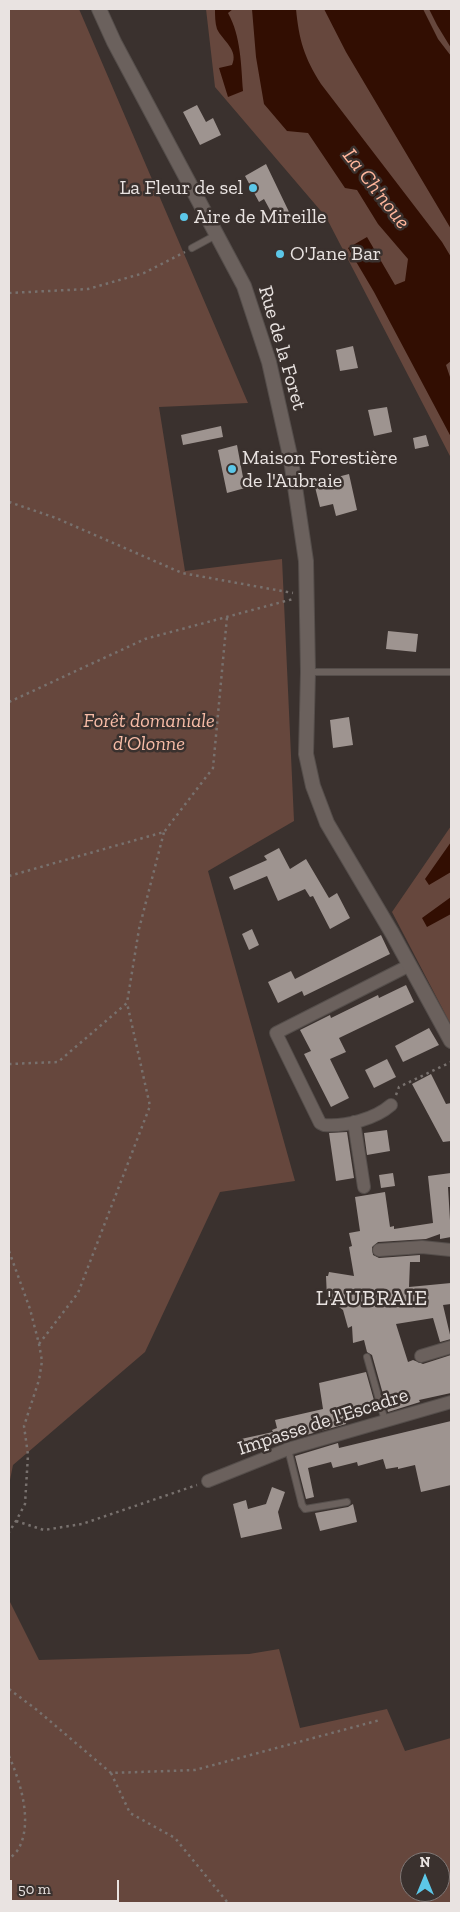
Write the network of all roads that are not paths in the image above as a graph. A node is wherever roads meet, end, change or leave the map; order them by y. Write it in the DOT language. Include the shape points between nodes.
graph roads {
  1 [pos="99,9"];
  2 [pos="216,235"];
  3 [pos="192,248"];
  4 [pos="308,672"];
  5 [pos="451,672"];
  6 [pos="410,965"];
  7 [pos="451,1041"];
  8 [pos="391,1105"];
  9 [pos="354,1122"];
  10 [pos="364,1187"];
  11 [pos="379,1250"];
  12 [pos="451,1250"];
  13 [pos="451,1347"];
  14 [pos="421,1356"];
  15 [pos="367,1357"];
  16 [pos="451,1402"];
  17 [pos="385,1421"];
  18 [pos="288,1449"];
  19 [pos="208,1481"];
  20 [pos="347,1502"];
  1 -- 2 [label="street, Rue de la Foret"];
  2 -- 3 [label="lane"];
  2 -- 4 [label="street, Rue de la Foret" via="244,286 269,362 291,460 306,561"];
  4 -- 5 [label="lane"];
  4 -- 6 [label="street, Rue de la Foret" via="306,754 314,786 327,823"];
  6 -- 7 [label="street, Rue de la Foret"];
  6 -- 9 [label="street" via="276,1034 320,1123 329,1126"];
  8 -- 9 [label="street" via="382,1113"];
  9 -- 10 [label="street"];
  11 -- 12 [label="street" via="422,1247"];
  13 -- 14 [label="street"];
  15 -- 17 [label="lane"];
  16 -- 17 [label="street, Impasse de l'Escadre"];
  17 -- 18 [label="street, Impasse de l'Escadre"];
  18 -- 19 [label="street, Impasse de l'Escadre"];
  18 -- 20 [label="lane" via="305,1509"];
}
